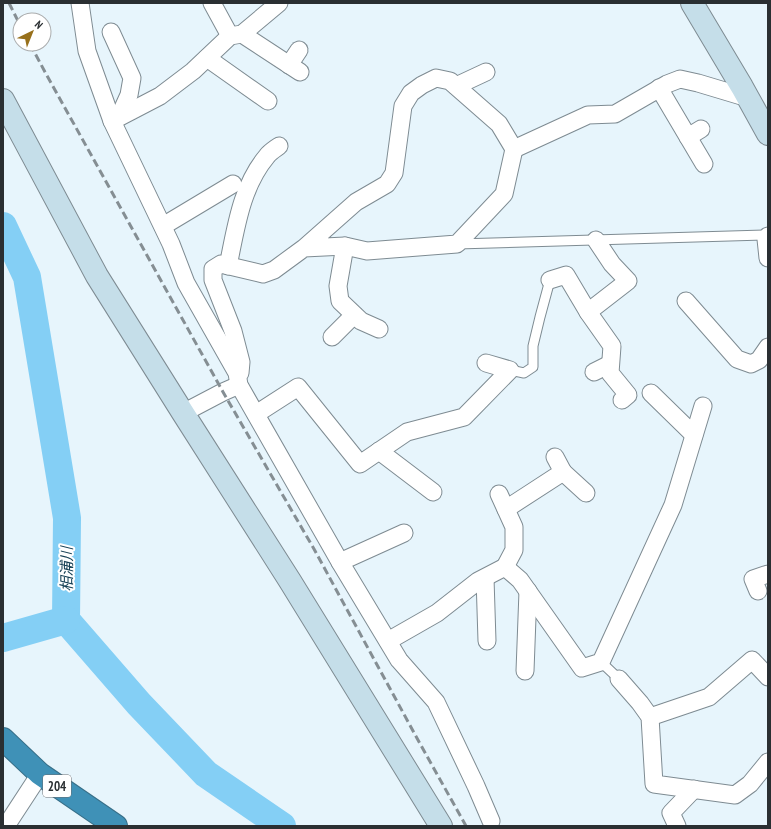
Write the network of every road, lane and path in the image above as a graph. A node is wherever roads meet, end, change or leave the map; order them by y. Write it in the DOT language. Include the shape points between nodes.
graph roads {
  1 [pos="80,3"];
  2 [pos="212,3"];
  3 [pos="279,3"];
  4 [pos="692,3"];
  5 [pos="111,32"];
  6 [pos="236,35"];
  7 [pos="299,50"];
  8 [pos="207,58"];
  9 [pos="486,72"];
  10 [pos="456,86"];
  11 [pos="660,88"];
  12 [pos="748,98"];
  13 [pos="3,100"];
  14 [pos="268,101"];
  15 [pos="115,119"];
  16 [pos="768,134"];
  17 [pos="278,146"];
  18 [pos="514,149"];
  19 [pos="704,164"];
  20 [pos="232,184"];
  21 [pos="163,226"];
  22 [pos="768,235"];
  23 [pos="596,240"];
  24 [pos="458,244"];
  25 [pos="345,246"];
  26 [pos="304,248"];
  27 [pos="768,258"];
  28 [pos="228,266"];
  29 [pos="550,280"];
  30 [pos="686,301"];
  31 [pos="588,312"];
  32 [pos="354,315"];
  33 [pos="379,329"];
  34 [pos="332,337"];
  35 [pos="768,346"];
  36 [pos="486,364"];
  37 [pos="610,364"];
  38 [pos="510,370"];
  39 [pos="594,372"];
  40 [pos="239,385"];
  41 [pos="651,393"];
  42 [pos="622,400"];
  43 [pos="703,406"];
  44 [pos="183,413"];
  45 [pos="256,414"];
  46 [pos="694,435"];
  47 [pos="380,451"];
  48 [pos="555,457"];
  49 [pos="563,472"];
  50 [pos="433,492"];
  51 [pos="586,493"];
  52 [pos="499,494"];
  53 [pos="506,509"];
  54 [pos="404,533"];
  55 [pos="340,562"];
  56 [pos="505,567"];
  57 [pos="768,574"];
  58 [pos="485,578"];
  59 [pos="528,591"];
  60 [pos="758,591"];
  61 [pos="388,641"];
  62 [pos="487,641"];
  63 [pos="601,662"];
  64 [pos="526,671"];
  65 [pos="768,678"];
  66 [pos="619,679"];
  67 [pos="650,717"];
  68 [pos="3,738"];
  69 [pos="768,762"];
  70 [pos="40,774"];
  71 [pos="694,790"];
  72 [pos="492,821"];
  73 [pos="6,826"];
  74 [pos="116,826"];
  75 [pos="440,826"];
  76 [pos="677,826"];
  1 -- 15 [label="street" via="87,51"];
  2 -- 6 [label="street"];
  3 -- 6 [label="street"];
  4 -- 12 [label="street"];
  5 -- 15 [label="street" via="132,78 129,95"];
  6 -- 7 [label="street" via="294,68"];
  6 -- 8 [label="street"];
  8 -- 14 [label="street"];
  8 -- 15 [label="street" via="160,96"];
  9 -- 10 [label="street"];
  10 -- 18 [label="street" via="499,124"];
  10 -- 26 [label="street" via="450,81 436,78 422,84 411,93 402,106 394,173 387,184 356,202"];
  11 -- 12 [label="street" via="680,79"];
  11 -- 18 [label="street" via="615,114 588,115"];
  11 -- 19 [label="street" via="695,133"];
  12 -- 16 [label="street"];
  13 -- 44 [label="street" via="97,276"];
  15 -- 21 [label="street"];
  17 -- 28 [label="street" via="267,155 251,179 240,208"];
  18 -- 24 [label="street" via="504,194"];
  20 -- 21 [label="street"];
  21 -- 40 [label="street" via="186,283 237,373"];
  22 -- 23 [label="lane"];
  22 -- 27 [label="street"];
  23 -- 24 [label="lane"];
  23 -- 31 [label="street" via="612,264 628,281"];
  24 -- 25 [label="street" via="367,251"];
  25 -- 26 [label="street"];
  25 -- 32 [label="street" via="338,286 340,301"];
  26 -- 28 [label="street" via="274,270 263,274"];
  28 -- 40 [label="street" via="221,264 213,269 213,280 233,331 241,362"];
  29 -- 31 [label="street" via="566,275"];
  29 -- 38 [label="lane" via="533,346 533,367 524,373"];
  30 -- 35 [label="street" via="737,359 751,364 759,360"];
  31 -- 37 [label="street" via="612,346"];
  32 -- 33 [label="street"];
  32 -- 34 [label="street"];
  36 -- 38 [label="street"];
  37 -- 39 [label="street"];
  37 -- 42 [label="street" via="610,373 628,395"];
  38 -- 47 [label="street" via="464,417 407,432"];
  40 -- 44 [label="street"];
  40 -- 45 [label="street"];
  41 -- 46 [label="street"];
  43 -- 46 [label="street"];
  44 -- 75 [label="street" via="290,581"];
  45 -- 47 [label="street" via="298,388 360,464"];
  45 -- 55 [label="street"];
  46 -- 63 [label="street" via="673,505"];
  47 -- 50 [label="street"];
  48 -- 49 [label="street"];
  49 -- 51 [label="street"];
  49 -- 53 [label="street"];
  52 -- 53 [label="street"];
  53 -- 56 [label="street" via="514,527 514,550"];
  54 -- 55 [label="street"];
  55 -- 61 [label="street"];
  56 -- 58 [label="street"];
  56 -- 59 [label="street"];
  57 -- 60 [label="street" via="753,579"];
  58 -- 61 [label="street" via="437,613"];
  58 -- 62 [label="street"];
  59 -- 63 [label="street" via="582,668"];
  59 -- 64 [label="street"];
  61 -- 72 [label="street" via="399,660 436,702"];
  63 -- 66 [label="lane"];
  65 -- 67 [label="street" via="752,660 709,697"];
  66 -- 67 [label="street"];
  67 -- 71 [label="street" via="654,784"];
  68 -- 70 [label="highway, 204"];
  69 -- 71 [label="street" via="750,784 735,795"];
  70 -- 73 [label="street"];
  70 -- 74 [label="highway, 204"];
  71 -- 76 [label="street" via="671,813"];
}
